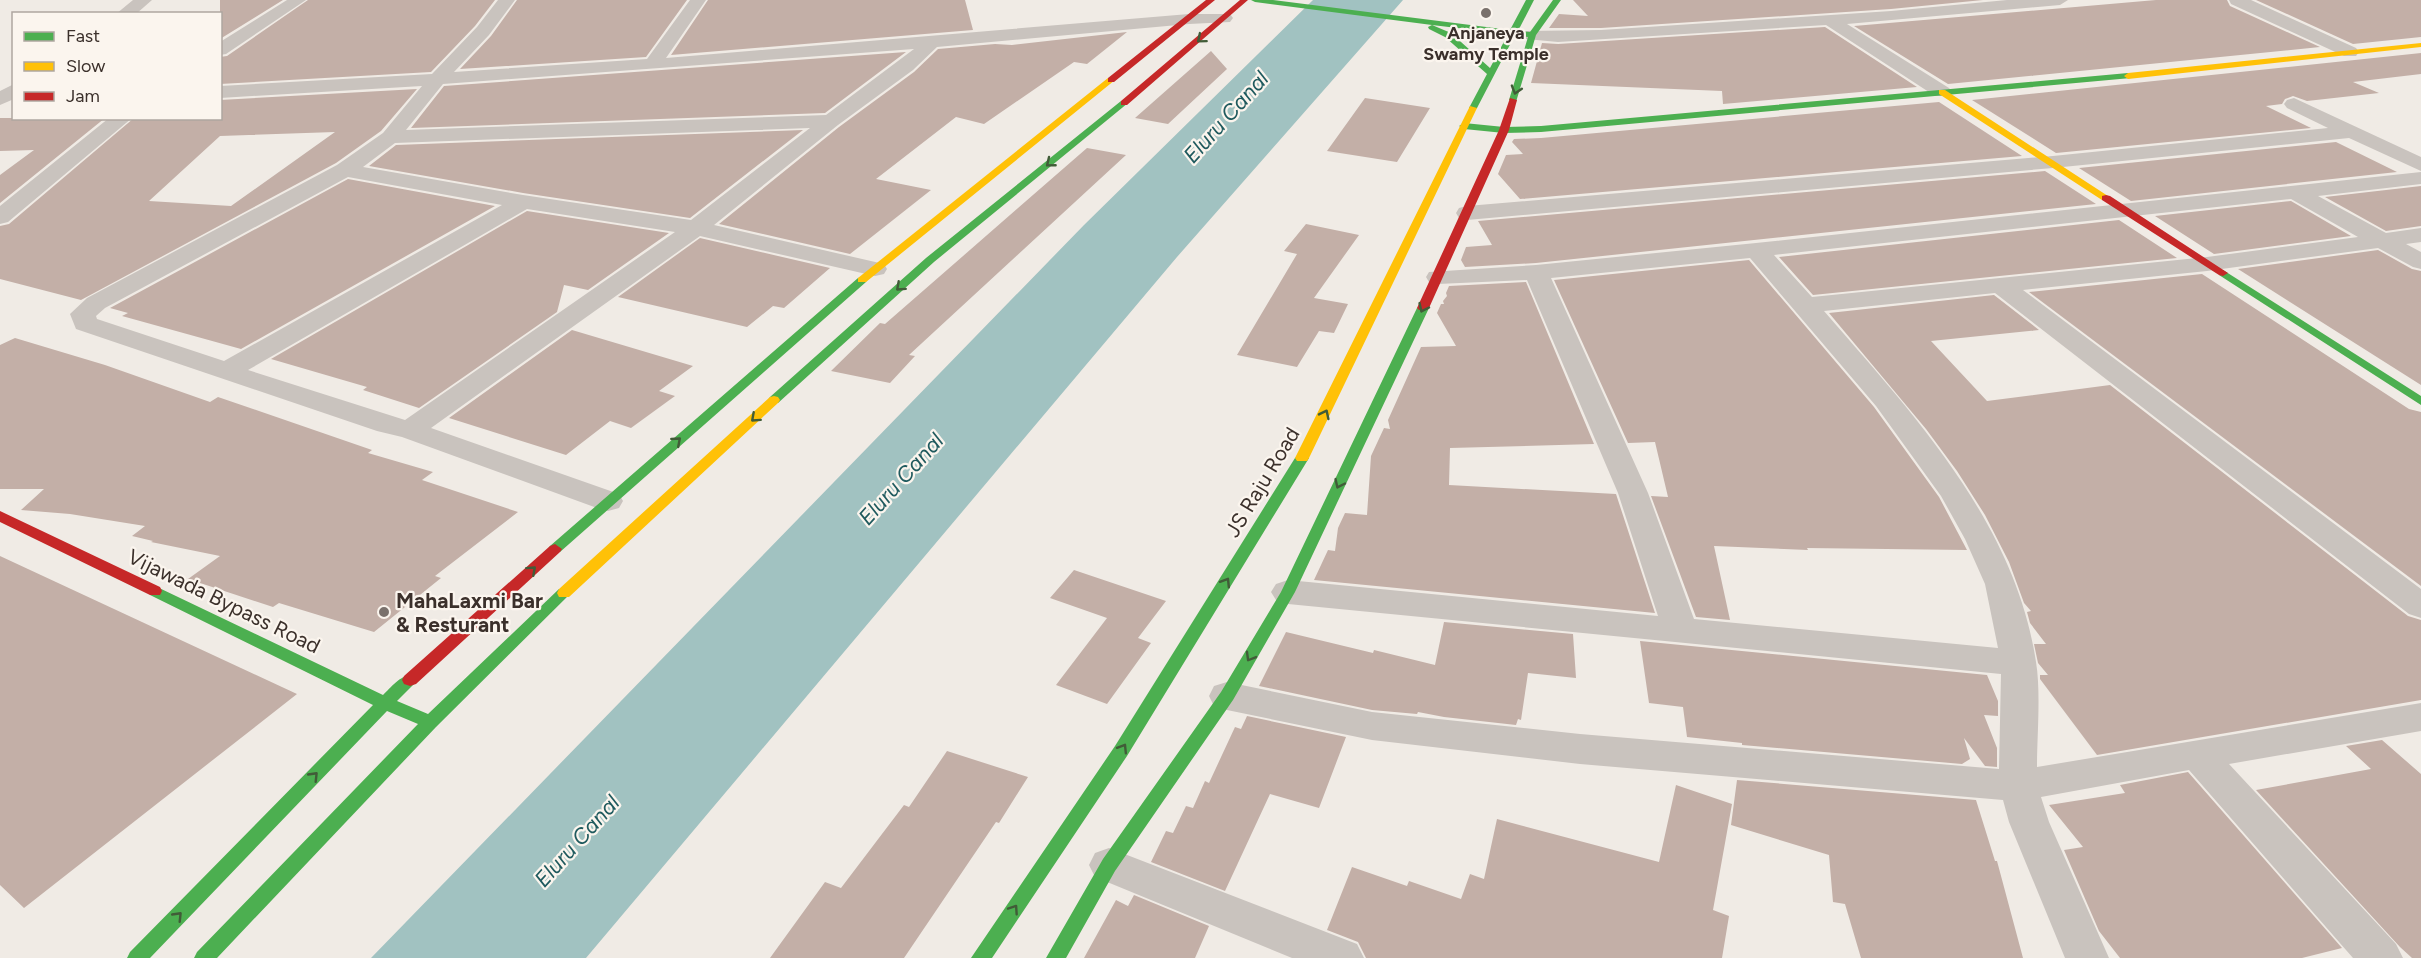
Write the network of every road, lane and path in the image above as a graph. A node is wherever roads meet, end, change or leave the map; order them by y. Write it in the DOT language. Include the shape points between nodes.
graph roads {
  1 [pos="144,0"];
  2 [pos="298,0"];
  3 [pos="507,0"];
  4 [pos="698,0"];
  5 [pos="1210,0"];
  6 [pos="1244,0"];
  7 [pos="1255,0"];
  8 [pos="1530,0"];
  9 [pos="1557,0"];
  10 [pos="1861,0"];
  11 [pos="2060,0"];
  12 [pos="2237,0"];
  13 [pos="127,12"];
  14 [pos="1891,16"];
  15 [pos="1224,18"];
  16 [pos="1189,19"];
  17 [pos="1829,20"];
  18 [pos="1426,23"];
  19 [pos="1511,33"];
  20 [pos="1532,34"];
  21 [pos="930,44"];
  22 [pos="2421,45"];
  23 [pos="222,49"];
  24 [pos="2350,52"];
  25 [pos="653,63"];
  26 [pos="1491,72"];
  27 [pos="438,78"];
  28 [pos="222,92"];
  29 [pos="1942,92"];
  30 [pos="2294,104"];
  31 [pos="120,120"];
  32 [pos="831,121"];
  33 [pos="1464,126"];
  34 [pos="1504,130"];
  35 [pos="2352,132"];
  36 [pos="390,137"];
  37 [pos="2053,162"];
  38 [pos="2421,165"];
  39 [pos="345,170"];
  40 [pos="2421,178"];
  41 [pos="2293,191"];
  42 [pos="523,202"];
  43 [pos="2122,209"];
  44 [pos="1467,213"];
  45 [pos="0,217"];
  46 [pos="696,228"];
  47 [pos="2421,235"];
  48 [pos="2383,241"];
  49 [pos="1756,250"];
  50 [pos="2421,262"];
  51 [pos="2207,264"];
  52 [pos="875,269"];
  53 [pos="1536,272"];
  54 [pos="1438,277"];
  55 [pos="1999,284"];
  56 [pos="1806,305"];
  57 [pos="228,370"];
  58 [pos="2421,401"];
  59 [pos="410,430"];
  60 [pos="608,501"];
  61 [pos="0,516"];
  62 [pos="1288,592"];
  63 [pos="2421,606"];
  64 [pos="1680,629"];
  65 [pos="2019,663"];
  66 [pos="1227,696"];
  67 [pos="385,703"];
  68 [pos="2421,717"];
  69 [pos="430,722"];
  70 [pos="2197,754"];
  71 [pos="2018,786"];
  72 [pos="1109,865"];
  73 [pos="137,958"];
  74 [pos="204,958"];
  75 [pos="981,958"];
  76 [pos="1056,958"];
  77 [pos="1342,958"];
  78 [pos="2087,958"];
  79 [pos="2380,958"];
  1 -- 13 [label="street"];
  2 -- 23 [label="street"];
  3 -- 27 [label="street"];
  4 -- 25 [label="street"];
  5 -- 16 [label="main road"];
  6 -- 15 [label="main road"];
  7 -- 18 [label="main road"];
  8 -- 19 [label="main road, JS Raju Road"];
  9 -- 20 [label="main road"];
  10 -- 14 [label="street"];
  11 -- 14 [label="street"];
  12 -- 24 [label="street"];
  14 -- 17 [label="street"];
  15 -- 16 [label="street"];
  15 -- 69 [label="main road, one-way" via="921,268 720,449"];
  16 -- 21 [label="street"];
  16 -- 52 [label="main road"];
  17 -- 20 [label="street" via="1601,35"];
  17 -- 29 [label="street"];
  18 -- 19 [label="main road"];
  18 -- 26 [label="main road" via="1448,35"];
  19 -- 20 [label="main road"];
  19 -- 26 [label="main road, JS Raju Road"];
  20 -- 34 [label="main road, one-way"];
  21 -- 25 [label="street"];
  21 -- 32 [label="street"];
  22 -- 24 [label="main road"];
  24 -- 29 [label="main road"];
  25 -- 27 [label="street"];
  26 -- 33 [label="main road, JS Raju Road"];
  27 -- 28 [label="street"];
  27 -- 36 [label="street"];
  29 -- 34 [label="main road"];
  29 -- 37 [label="main road"];
  30 -- 35 [label="street"];
  31 -- 45 [label="street"];
  32 -- 36 [label="street"];
  32 -- 46 [label="street"];
  33 -- 34 [label="main road"];
  75 -- 33 [label="main road, JS Raju Road, one-way" via="1121,751 1309,447"];
  34 -- 44 [label="main road"];
  35 -- 37 [label="street"];
  35 -- 38 [label="street"];
  36 -- 39 [label="street"];
  37 -- 43 [label="main road"];
  37 -- 44 [label="street"];
  39 -- 42 [label="street"];
  39 -- 57 [label="street" via="96,303 83,314 85,324"];
  40 -- 41 [label="street"];
  41 -- 43 [label="street"];
  41 -- 48 [label="street"];
  42 -- 46 [label="street"];
  42 -- 57 [label="street"];
  43 -- 49 [label="street"];
  43 -- 51 [label="main road"];
  44 -- 54 [label="main road"];
  46 -- 52 [label="street"];
  46 -- 59 [label="street"];
  47 -- 48 [label="street"];
  48 -- 50 [label="street"];
  48 -- 51 [label="street"];
  49 -- 53 [label="street"];
  49 -- 56 [label="street"];
  51 -- 55 [label="street"];
  51 -- 58 [label="main road"];
  60 -- 52 [label="main road, one-way"];
  53 -- 54 [label="street"];
  53 -- 64 [label="street" via="1633,493"];
  54 -- 62 [label="main road, one-way"];
  55 -- 56 [label="street"];
  55 -- 63 [label="street"];
  56 -- 65 [label="street" via="1886,400 1954,493 2001,584"];
  57 -- 59 [label="street"];
  59 -- 60 [label="street"];
  67 -- 60 [label="main road, one-way"];
  61 -- 67 [label="main road, Vijawada Bypass Road"];
  62 -- 64 [label="street"];
  62 -- 66 [label="main road, one-way"];
  64 -- 65 [label="street"];
  65 -- 71 [label="street"];
  66 -- 71 [label="street" via="1372,726 1580,749"];
  66 -- 72 [label="main road"];
  67 -- 69 [label="main road, Vijawada Bypass Road"];
  73 -- 67 [label="main road, one-way"];
  68 -- 70 [label="street"];
  69 -- 74 [label="main road"];
  70 -- 71 [label="street"];
  70 -- 79 [label="street"];
  71 -- 78 [label="street"];
  72 -- 76 [label="main road"];
  72 -- 77 [label="street"];
}
